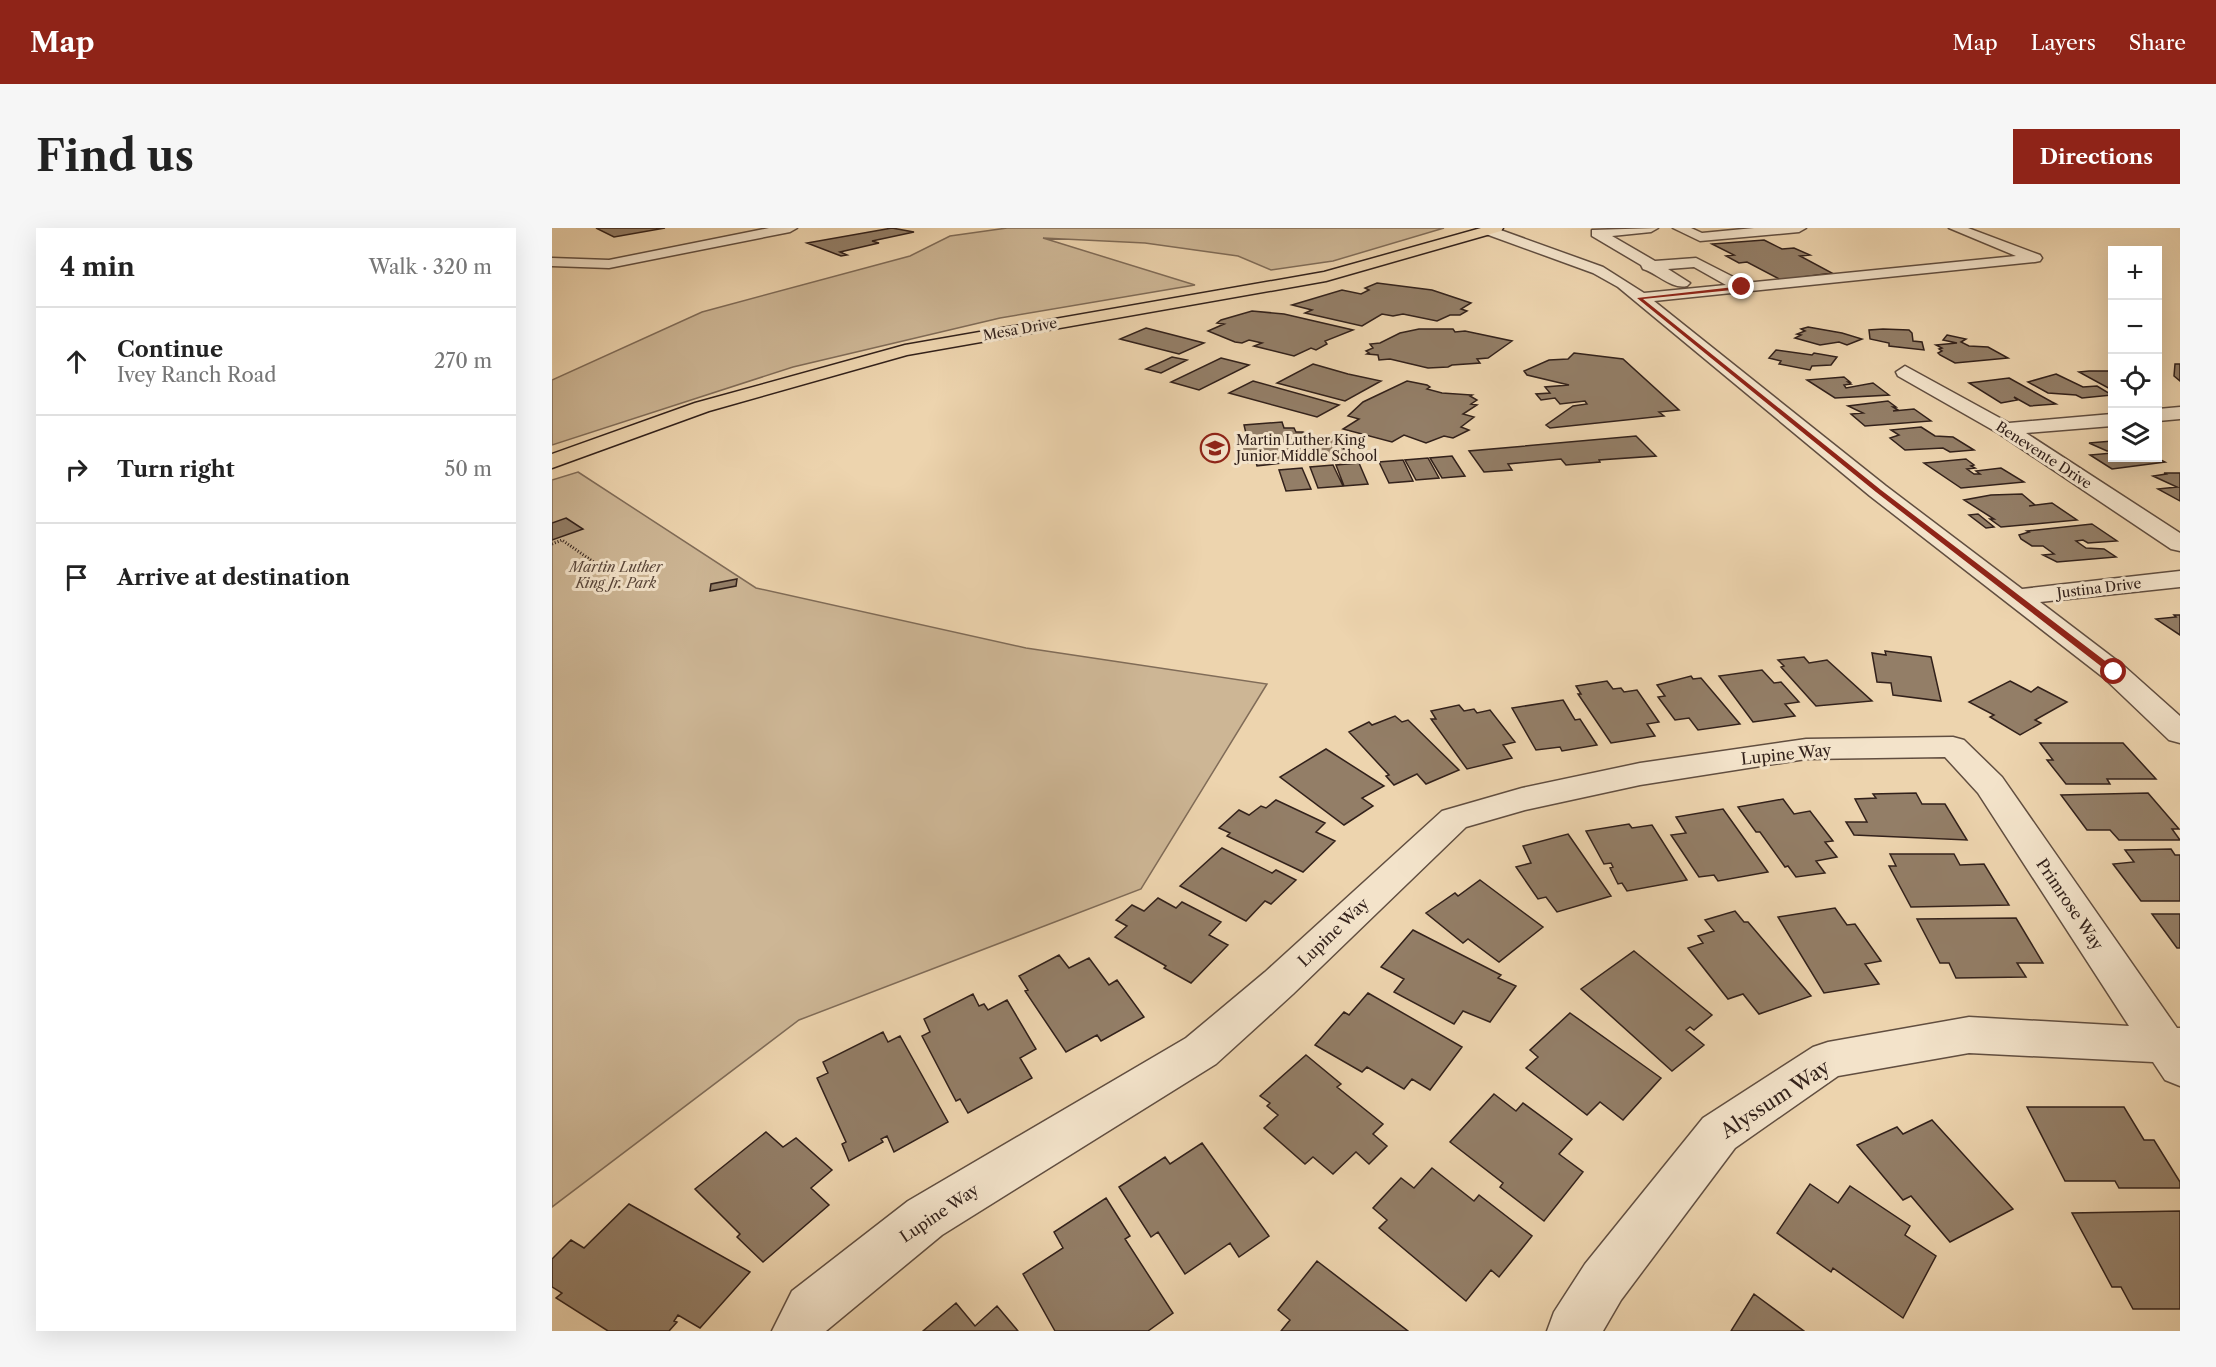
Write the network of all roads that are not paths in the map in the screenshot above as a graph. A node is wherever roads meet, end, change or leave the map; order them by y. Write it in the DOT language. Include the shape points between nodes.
graph roads {
  1 [pos="790,228"];
  2 [pos="1680,228"];
  3 [pos="1799,228"];
  4 [pos="1956,228"];
  5 [pos="1492,229"];
  6 [pos="1649,232"];
  7 [pos="1676,251"];
  8 [pos="552,262"];
  9 [pos="1696,262"];
  10 [pos="1652,265"];
  11 [pos="1598,270"];
  12 [pos="1682,283"];
  13 [pos="1742,287"];
  14 [pos="1639,298"];
  15 [pos="1905,372"];
  16 [pos="2180,413"];
  17 [pos="2162,415"];
  18 [pos="2108,420"];
  19 [pos="2006,429"];
  20 [pos="552,461"];
  21 [pos="2180,544"];
  22 [pos="2180,579"];
  23 [pos="2018,597"];
  24 [pos="2180,733"];
  25 [pos="1953,747"];
  26 [pos="2175,1053"];
  27 [pos="798,1331"];
  28 [pos="1573,1331"];
  1 -- 8 [label="street" via="609,264"];
  2 -- 3 [label="street" via="1700,237"];
  4 -- 13 [label="street" via="2035,258"];
  5 -- 11 [label="street"];
  5 -- 20 [label="main road, Mesa Drive" via="1316,278 905,350 702,407"];
  6 -- 10 [label="street" via="1597,233"];
  7 -- 9 [label="street"];
  9 -- 10 [label="street"];
  9 -- 13 [label="street"];
  10 -- 11 [label="street"];
  10 -- 12 [label="street"];
  11 -- 14 [label="street"];
  13 -- 14 [label="street"];
  14 -- 23 [label="street" via="1878,491"];
  15 -- 19 [label="street, Benevente Drive"];
  16 -- 17 [label="street"];
  18 -- 19 [label="street"];
  19 -- 21 [label="street, Benevente Drive"];
  22 -- 23 [label="street, Justina Drive"];
  23 -- 24 [label="street" via="2114,672"];
  25 -- 26 [label="street, Primrose Way" via="1990,785"];
  25 -- 27 [label="street, Lupine Way" via="1806,749 1640,774 1522,799 1454,819 1201,1051 925,1218 810,1309"];
  26 -- 28 [label="street, Alyssum Way" via="1969,1035 1828,1060 1719,1133 1603,1282"];
}
